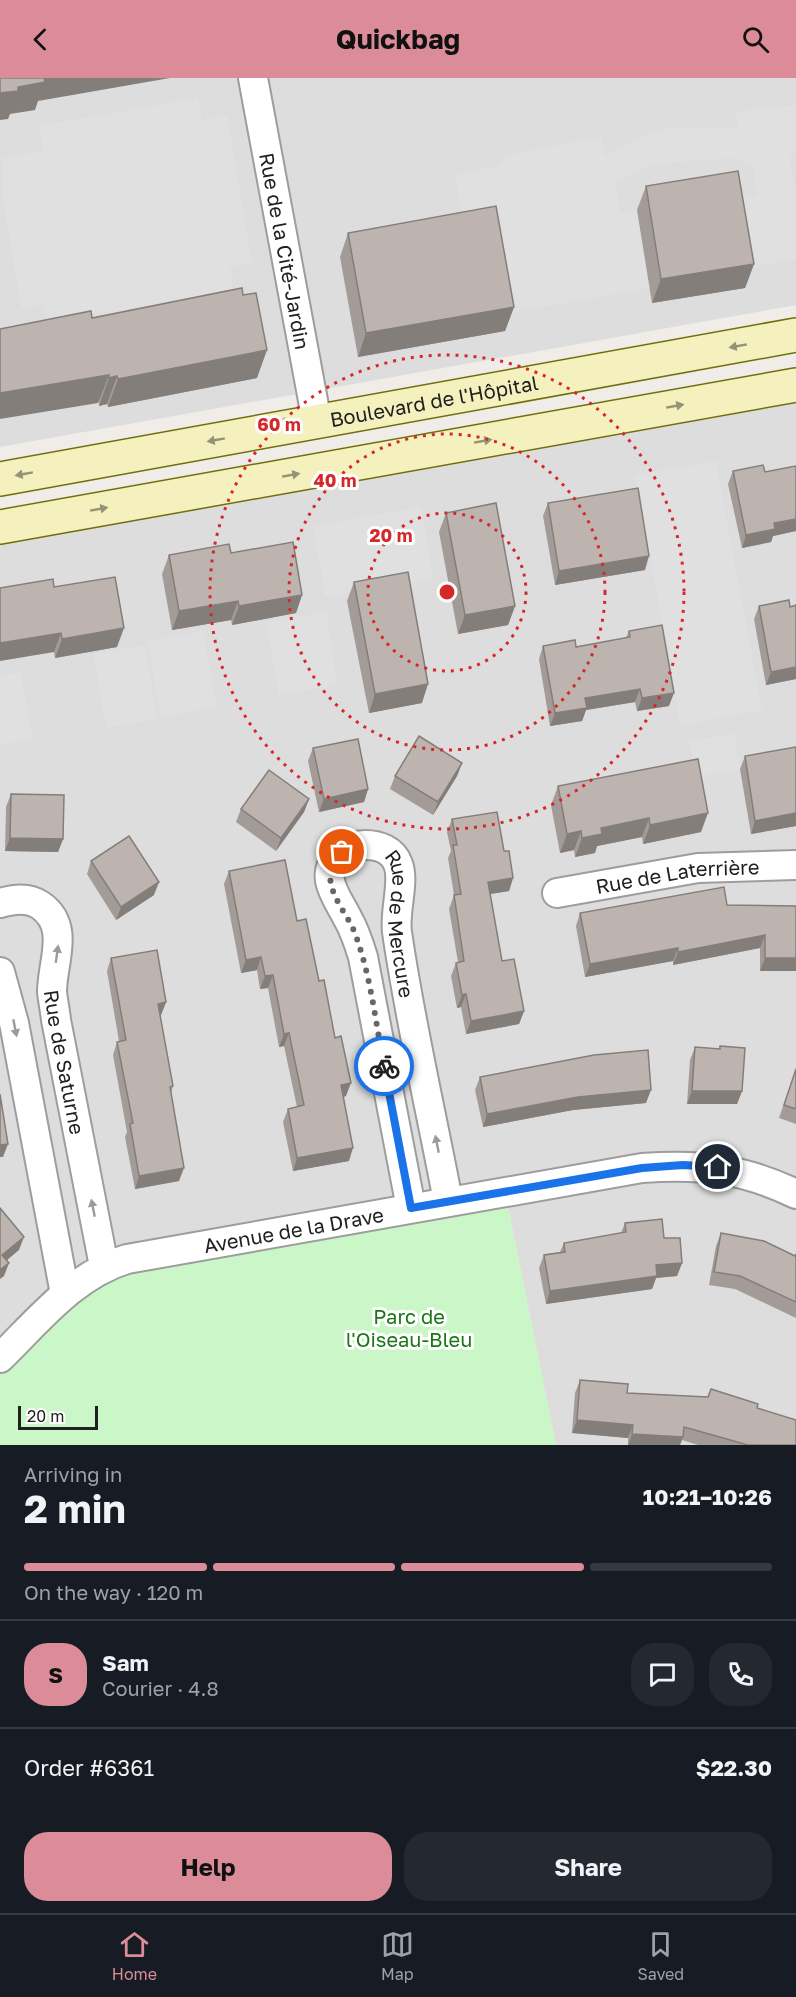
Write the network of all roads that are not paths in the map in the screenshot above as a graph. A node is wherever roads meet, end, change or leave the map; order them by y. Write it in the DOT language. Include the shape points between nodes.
graph roads {
  1 [pos="253,78"];
  2 [pos="796,335"];
  3 [pos="796,385"];
  4 [pos="317,422"];
  5 [pos="0,479"];
  6 [pos="0,527"];
  7 [pos="796,865"];
  8 [pos="557,893"];
  9 [pos="0,903"];
  10 [pos="0,972"];
  11 [pos="796,1194"];
  12 [pos="447,1201"];
  13 [pos="411,1208"];
  14 [pos="104,1266"];
  15 [pos="65,1294"];
  16 [pos="0,1358"];
  1 -- 4 [label="street, Rue de la Cité-Jardin"];
  2 -- 4 [label="main road, Boulevard de l'Hôpital, one-way"];
  6 -- 3 [label="main road, one-way"];
  4 -- 5 [label="main road, Boulevard de l'Hôpital, one-way"];
  7 -- 8 [label="street, Rue de Laterrière" via="698,868"];
  14 -- 9 [label="street, Rue de Saturne, one-way" via="52,991 57,924 35,902 15,899"];
  10 -- 15 [label="street, one-way" via="15,1023"];
  11 -- 12 [label="street, Avenue de la Drave" via="750,1174 683,1165 642,1168"];
  12 -- 13 [label="street, Avenue de la Drave"];
  12 -- 13 [label="street, Rue de Mercure, one-way" via="396,926 399,864 390,852 376,845 358,845 342,852 333,862 329,872 331,886 363,957"];
  13 -- 14 [label="street, Avenue de la Drave" via="127,1258"];
  14 -- 15 [label="street, Avenue de la Drave"];
  15 -- 16 [label="street, Avenue de la Drave"];
}
